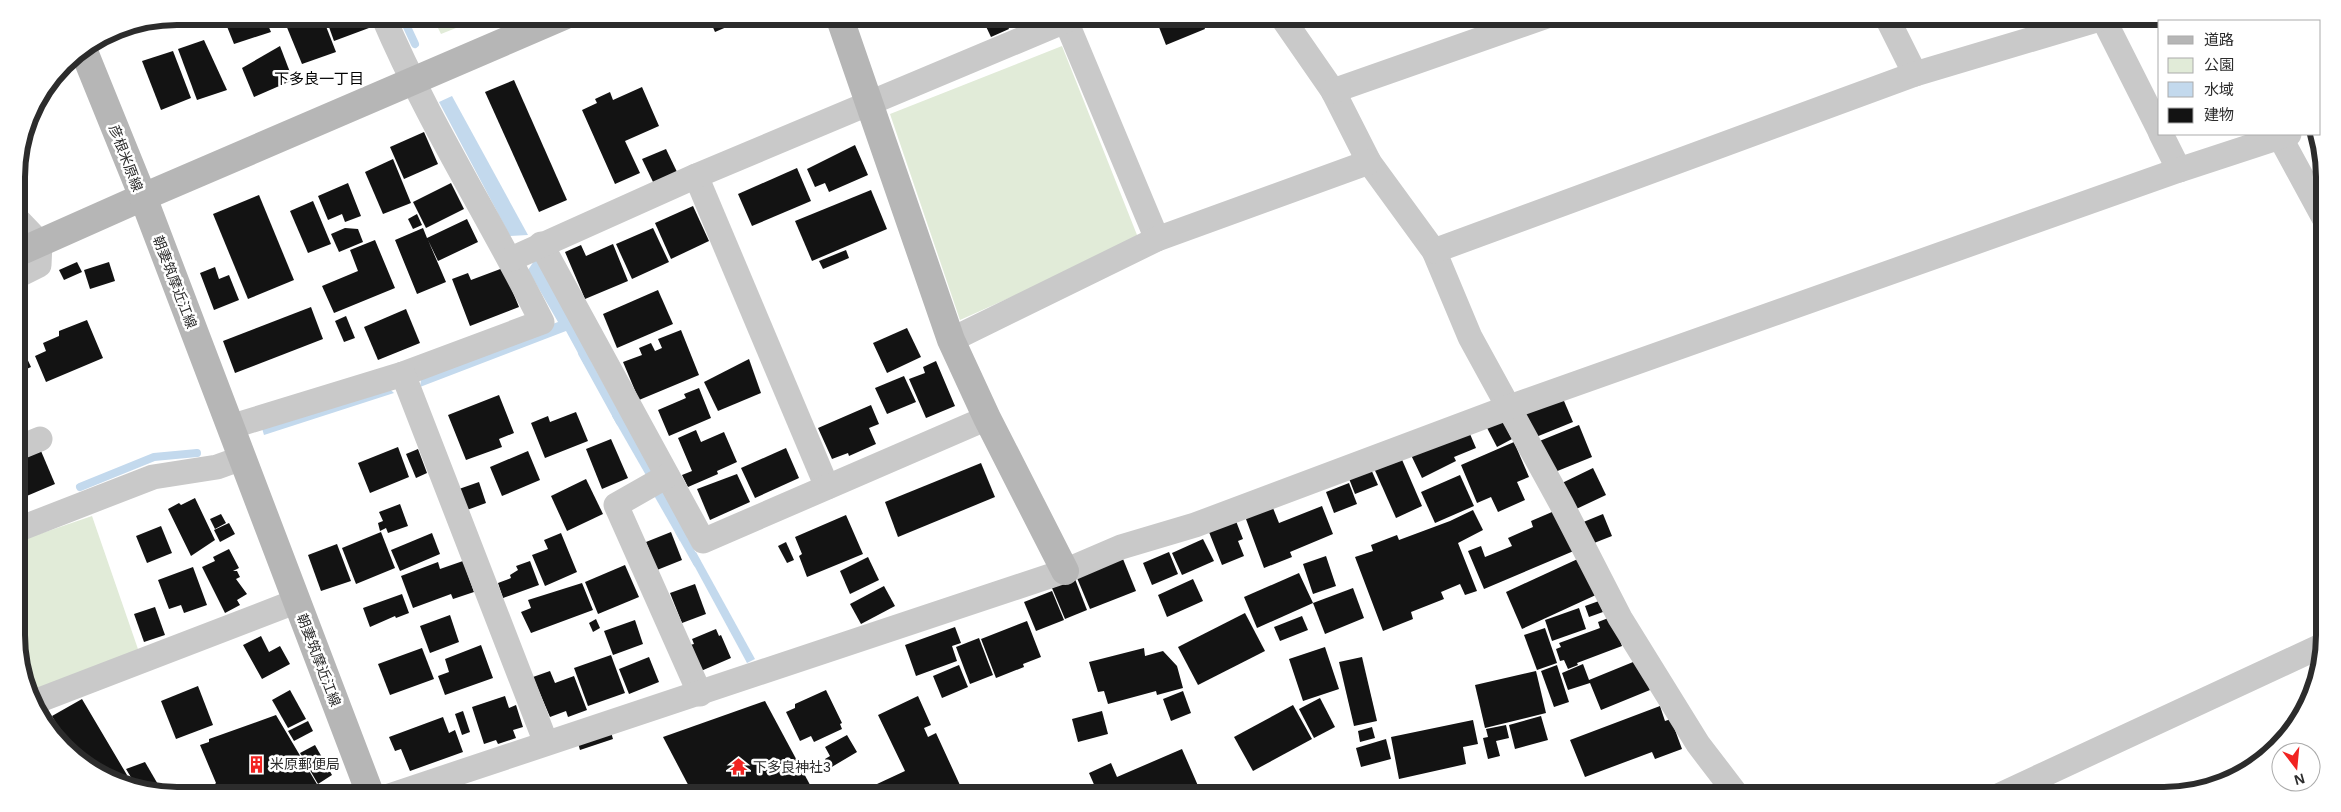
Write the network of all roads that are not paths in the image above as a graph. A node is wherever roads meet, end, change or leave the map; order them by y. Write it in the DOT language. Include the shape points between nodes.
graph roads {
  1 [pos="387,25"];
  2 [pos="543,25"];
  3 [pos="842,25"];
  4 [pos="1057,25"];
  5 [pos="1073,25"];
  6 [pos="1287,25"];
  7 [pos="1521,25"];
  8 [pos="1890,25"];
  9 [pos="2076,25"];
  10 [pos="2106,25"];
  11 [pos="85,57"];
  12 [pos="1915,74"];
  13 [pos="412,81"];
  14 [pos="1333,91"];
  15 [pos="869,104"];
  16 [pos="2158,128"];
  17 [pos="2162,135"];
  18 [pos="2285,136"];
  19 [pos="1369,162"];
  20 [pos="2179,170"];
  21 [pos="696,176"];
  22 [pos="142,197"];
  23 [pos="2316,201"];
  24 [pos="1157,239"];
  25 [pos="29,248"];
  26 [pos="1434,251"];
  27 [pos="526,252"];
  28 [pos="25,272"];
  29 [pos="951,340"];
  30 [pos="403,374"];
  31 [pos="1507,408"];
  32 [pos="986,418"];
  33 [pos="230,427"];
  34 [pos="242,458"];
  35 [pos="658,481"];
  36 [pos="827,487"];
  37 [pos="25,526"];
  38 [pos="1066,571"];
  39 [pos="297,601"];
  40 [pos="2315,649"];
  41 [pos="700,694"];
  42 [pos="40,700"];
  43 [pos="546,743"];
  44 [pos="368,787"];
  45 [pos="416,787"];
  46 [pos="1730,787"];
  47 [pos="2019,787"];
  1 -- 13 [label="street"];
  2 -- 13 [label="main road"];
  3 -- 15 [label="main road"];
  4 -- 15 [label="street"];
  5 -- 24 [label="street"];
  6 -- 14 [label="street"];
  7 -- 14 [label="street"];
  8 -- 12 [label="street"];
  9 -- 12 [label="street"];
  10 -- 16 [label="street"];
  11 -- 22 [label="main road, 彦根米原線"];
  12 -- 26 [label="street"];
  13 -- 22 [label="main road"];
  13 -- 27 [label="street"];
  14 -- 19 [label="street"];
  15 -- 21 [label="street"];
  15 -- 29 [label="main road"];
  17 -- 20 [label="street"];
  18 -- 20 [label="street"];
  18 -- 23 [label="street"];
  19 -- 24 [label="street"];
  19 -- 26 [label="street"];
  20 -- 31 [label="street"];
  21 -- 27 [label="street"];
  21 -- 36 [label="street"];
  22 -- 25 [label="main road, 彦根米原線"];
  22 -- 33 [label="main road, 朝妻筑摩近江線"];
  24 -- 29 [label="street"];
  25 -- 28 [label="street" via="39,265"];
  26 -- 31 [label="street" via="1470,338"];
  27 -- 30 [label="street" via="542,322"];
  27 -- 35 [label="street"];
  29 -- 32 [label="main road"];
  30 -- 33 [label="street"];
  30 -- 43 [label="street"];
  31 -- 38 [label="street" via="1195,525 1121,548"];
  31 -- 46 [label="street" via="1561,503 1620,618 1698,744"];
  32 -- 36 [label="street"];
  32 -- 38 [label="main road"];
  33 -- 34 [label="main road, 朝妻筑摩近江線"];
  34 -- 37 [label="street" via="217,467 153,477"];
  34 -- 39 [label="main road, 朝妻筑摩近江線"];
  35 -- 36 [label="street" via="703,541"];
  35 -- 41 [label="street" via="616,505"];
  38 -- 41 [label="street"];
  39 -- 42 [label="street"];
  39 -- 44 [label="main road, 朝妻筑摩近江線"];
  40 -- 47 [label="street"];
  41 -- 43 [label="street"];
  43 -- 45 [label="street"];
}
